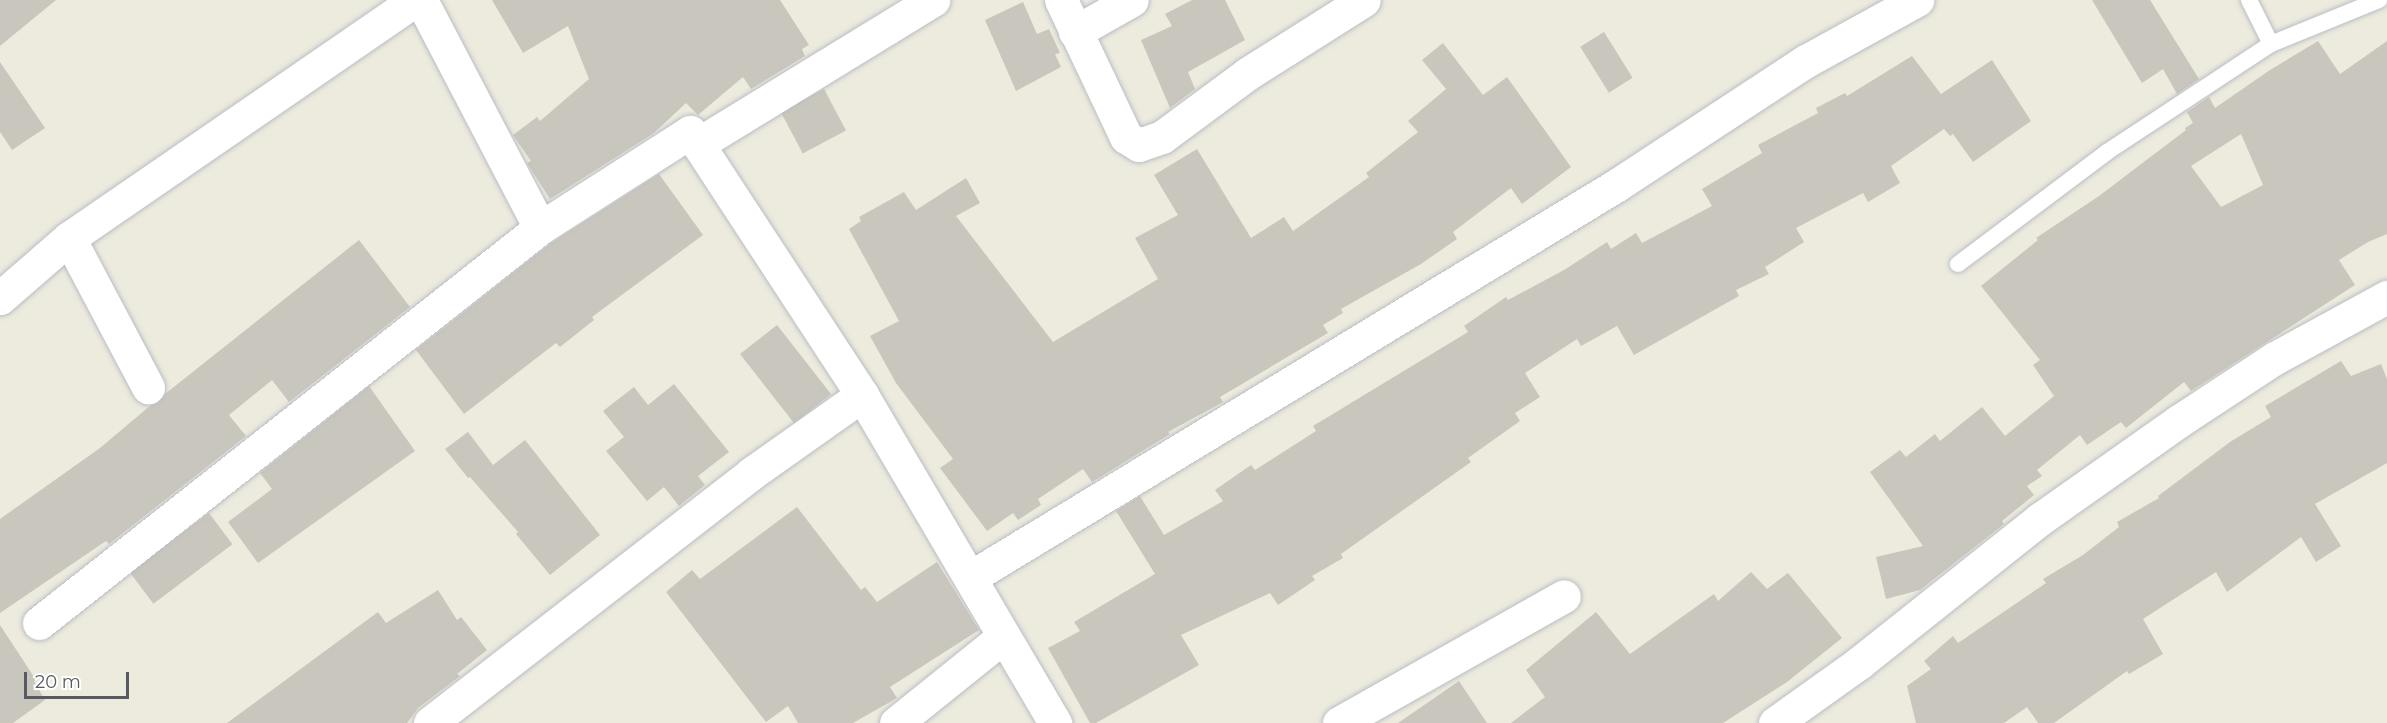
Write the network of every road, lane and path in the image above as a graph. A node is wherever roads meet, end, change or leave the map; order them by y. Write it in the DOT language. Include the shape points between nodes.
graph roads {
  1 [pos="415,0"];
  2 [pos="421,0"];
  3 [pos="933,0"];
  4 [pos="1061,0"];
  5 [pos="1132,0"];
  6 [pos="1364,0"];
  7 [pos="1917,0"];
  8 [pos="2249,0"];
  9 [pos="2379,0"];
  10 [pos="1075,32"];
  11 [pos="2271,44"];
  12 [pos="699,144"];
  13 [pos="540,228"];
  14 [pos="69,238"];
  15 [pos="1958,264"];
  16 [pos="2387,297"];
  17 [pos="0,298"];
  18 [pos="148,387"];
  19 [pos="862,396"];
  20 [pos="971,578"];
  21 [pos="1564,596"];
  22 [pos="39,623"];
  23 [pos="1004,637"];
  24 [pos="430,723"];
  25 [pos="896,723"];
  26 [pos="1055,723"];
  27 [pos="1339,723"];
  28 [pos="1775,723"];
  1 -- 14 [label="street"];
  2 -- 13 [label="street"];
  3 -- 12 [label="street"];
  4 -- 10 [label="street"];
  5 -- 10 [label="street"];
  6 -- 10 [label="street" via="1247,74 1162,137 1139,145 1126,137"];
  7 -- 20 [label="street" via="1806,61 1607,192"];
  8 -- 11 [label="lane"];
  9 -- 11 [label="lane"];
  11 -- 15 [label="lane" via="2107,152"];
  12 -- 13 [label="street" via="690,132"];
  12 -- 19 [label="street"];
  13 -- 22 [label="street"];
  14 -- 17 [label="street"];
  14 -- 18 [label="street"];
  16 -- 28 [label="street" via="2275,358 2170,428 2040,519 1859,663"];
  19 -- 20 [label="street"];
  19 -- 24 [label="street" via="752,473"];
  20 -- 23 [label="street"];
  21 -- 27 [label="street"];
  23 -- 25 [label="street"];
  23 -- 26 [label="street"];
}
